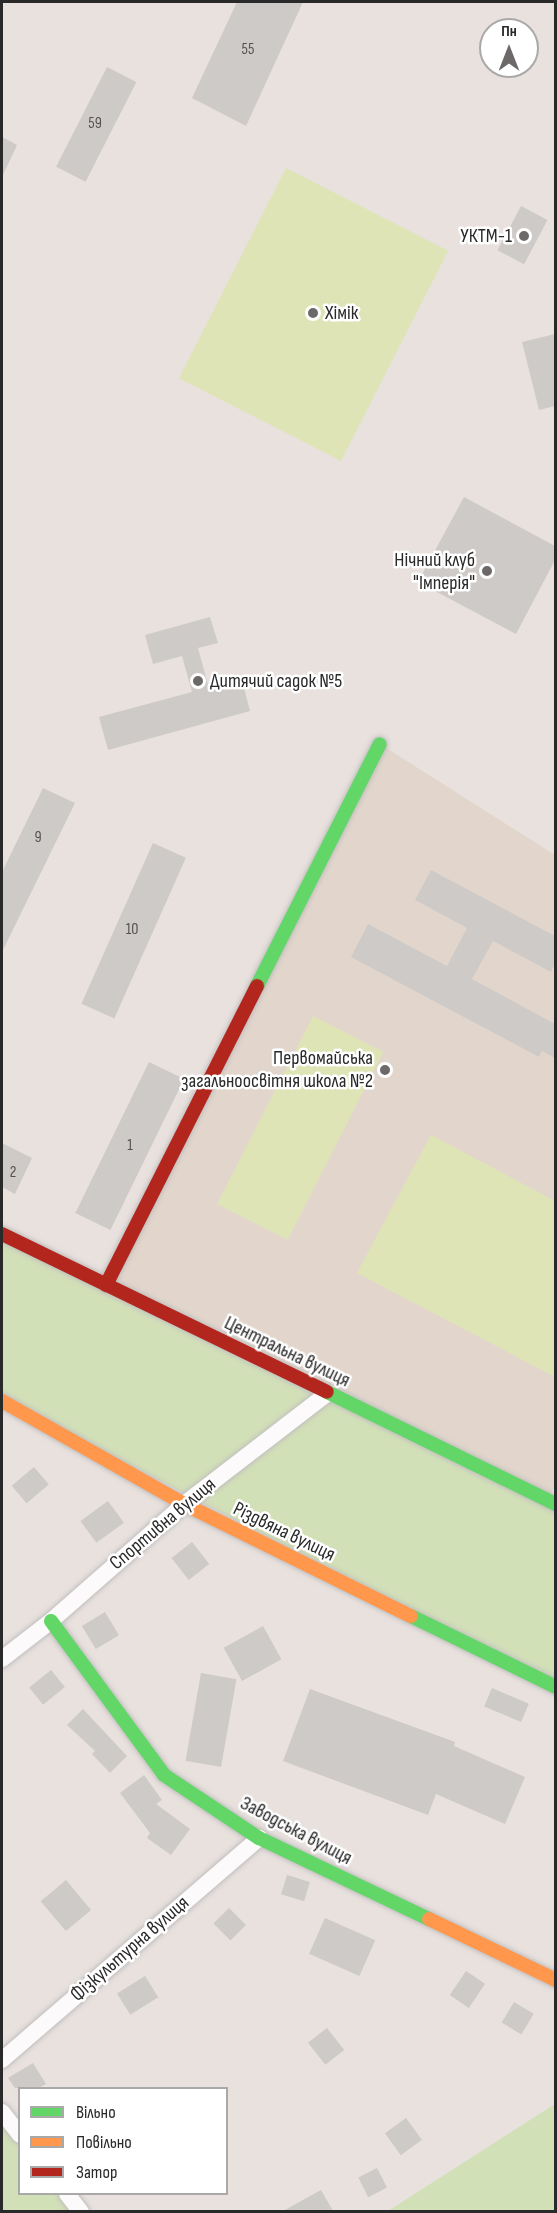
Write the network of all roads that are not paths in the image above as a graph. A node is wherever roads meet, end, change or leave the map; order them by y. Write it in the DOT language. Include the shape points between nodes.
graph roads {
  1 [pos="380,744"];
  2 [pos="2,1233"];
  3 [pos="106,1285"];
  4 [pos="328,1394"];
  5 [pos="2,1401"];
  6 [pos="184,1504"];
  7 [pos="555,1504"];
  8 [pos="51,1621"];
  9 [pos="2,1659"];
  10 [pos="555,1687"];
  11 [pos="259,1838"];
  12 [pos="555,1980"];
  13 [pos="2,2060"];
  14 [pos="2,2112"];
  15 [pos="18,2132"];
  16 [pos="69,2195"];
  17 [pos="81,2211"];
  1 -- 3 [label="street"];
  2 -- 3 [label="street, Центральна вулиця"];
  3 -- 4 [label="street, Центральна вулиця"];
  4 -- 6 [label="street, Спортивна вулиця"];
  4 -- 7 [label="street, Центральна вулиця"];
  5 -- 6 [label="street, Різдвяна вулиця"];
  6 -- 8 [label="street, Спортивна вулиця"];
  6 -- 10 [label="street, Різдвяна вулиця"];
  8 -- 9 [label="street, Спортивна вулиця"];
  8 -- 11 [label="street, Заводська вулиця" via="164,1775"];
  11 -- 12 [label="street, Заводська вулиця"];
  11 -- 13 [label="street, Фізкультурна вулиця"];
  14 -- 15 [label="street"];
  16 -- 17 [label="street"];
}
